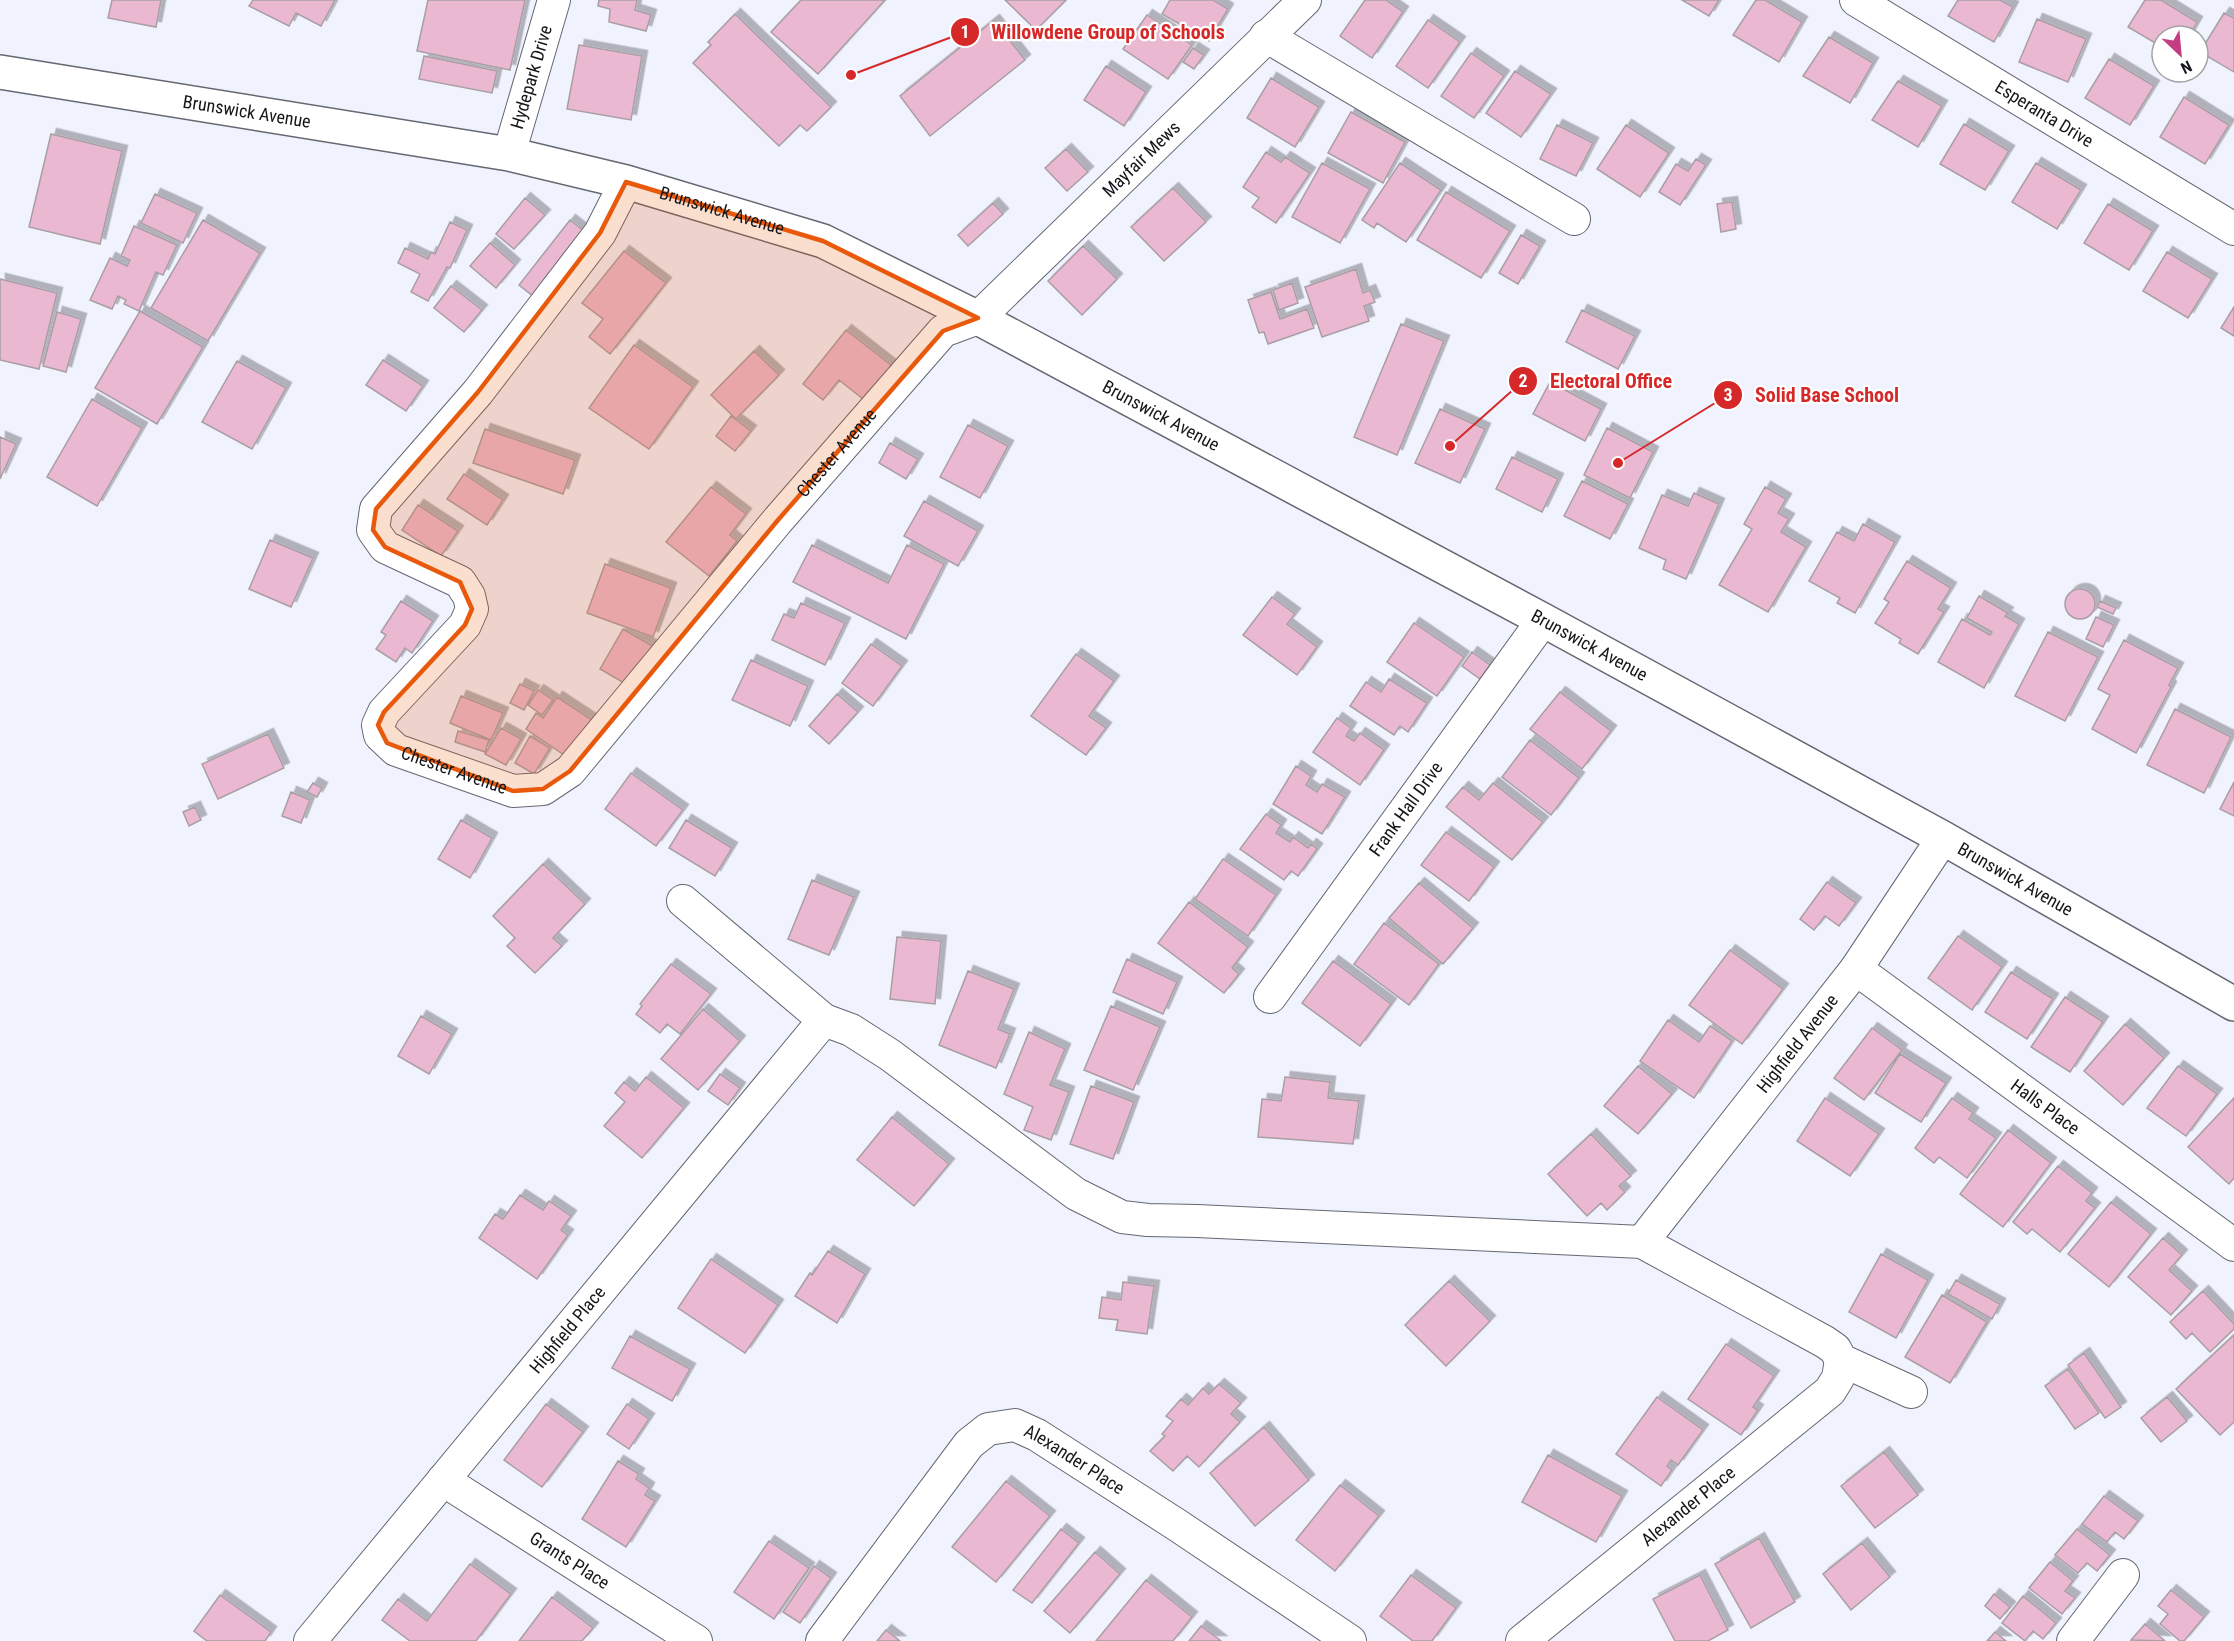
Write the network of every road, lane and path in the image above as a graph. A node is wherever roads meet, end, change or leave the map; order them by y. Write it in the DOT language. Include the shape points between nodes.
graph roads {
  1 [pos="554,0"];
  2 [pos="1305,0"];
  3 [pos="1856,0"];
  4 [pos="1266,36"];
  5 [pos="0,72"];
  6 [pos="509,154"];
  7 [pos="626,182"];
  8 [pos="1574,219"];
  9 [pos="2234,229"];
  10 [pos="978,318"];
  11 [pos="1543,620"];
  12 [pos="1943,838"];
  13 [pos="683,901"];
  14 [pos="1856,969"];
  15 [pos="1270,997"];
  16 [pos="2234,1004"];
  17 [pos="824,1020"];
  18 [pos="1642,1242"];
  19 [pos="2234,1245"];
  20 [pos="1841,1360"];
  21 [pos="1911,1392"];
  22 [pos="443,1480"];
  23 [pos="2122,1575"];
  24 [pos="310,1641"];
  25 [pos="696,1641"];
  26 [pos="822,1641"];
  27 [pos="1350,1641"];
  28 [pos="1522,1641"];
  29 [pos="2073,1641"];
  1 -- 6 [label="street, Hydepark Drive"];
  2 -- 4 [label="street, Mayfair Mews"];
  3 -- 9 [label="street, Esperanta Drive"];
  4 -- 8 [label="street"];
  4 -- 10 [label="street, Mayfair Mews"];
  5 -- 6 [label="main road, Brunswick Avenue"];
  6 -- 7 [label="main road, Brunswick Avenue"];
  7 -- 10 [label="main road, Brunswick Avenue" via="823,241"];
  7 -- 10 [label="street, Chester Avenue" via="600,233 478,392 376,509 372,530 384,547 460,582 472,609 465,625 384,712 378,725 380,735 396,750 513,791 543,789 570,771 778,520 943,332"];
  10 -- 11 [label="main road, Brunswick Avenue"];
  11 -- 12 [label="main road, Brunswick Avenue"];
  11 -- 15 [label="street, Frank Hall Drive"];
  12 -- 14 [label="street, Highfield Avenue"];
  12 -- 16 [label="main road, Brunswick Avenue"];
  13 -- 17 [label="street"];
  14 -- 18 [label="street, Highfield Avenue"];
  14 -- 19 [label="street, Halls Place"];
  17 -- 18 [label="street" via="870,1042 1076,1194 1122,1217"];
  17 -- 22 [label="street, Highfield Place"];
  18 -- 20 [label="street" via="1825,1342"];
  20 -- 21 [label="street"];
  20 -- 28 [label="street, Alexander Place" via="1838,1378 1830,1391"];
  22 -- 24 [label="street, Highfield Place"];
  22 -- 25 [label="street, Grants Place"];
  23 -- 29 [label="street"];
  26 -- 27 [label="street, Alexander Place" via="969,1443 988,1429 1015,1425 1037,1435 1177,1525"];
}
